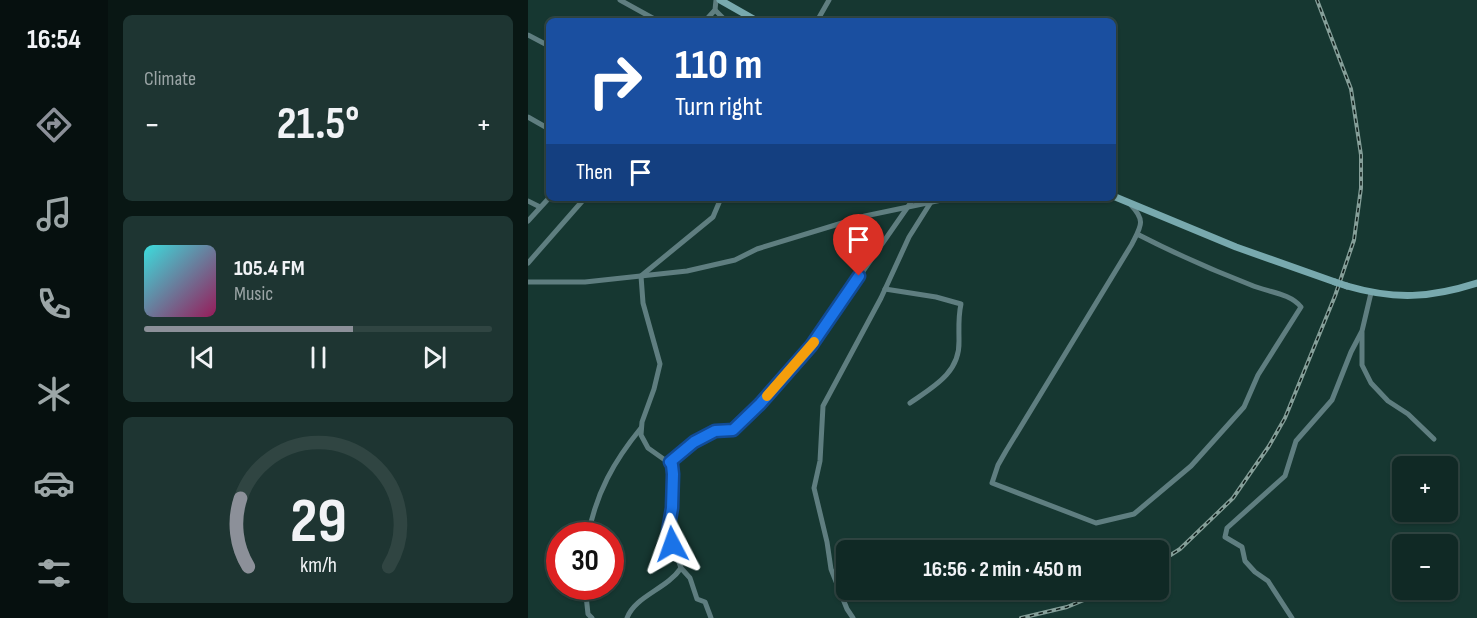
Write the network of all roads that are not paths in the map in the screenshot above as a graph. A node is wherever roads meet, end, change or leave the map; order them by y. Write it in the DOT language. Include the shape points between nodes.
graph roads {
  1 [pos="620,0"];
  2 [pos="721,0"];
  3 [pos="829,0"];
  4 [pos="715,10"];
  5 [pos="653,18"];
  6 [pos="708,18"];
  7 [pos="723,18"];
  8 [pos="745,18"];
  9 [pos="820,18"];
  10 [pos="528,35"];
  11 [pos="546,44"];
  12 [pos="528,117"];
  13 [pos="546,127"];
  14 [pos="1116,197"];
  15 [pos="528,201"];
  16 [pos="546,201"];
  17 [pos="582,201"];
  18 [pos="720,201"];
  19 [pos="912,201"];
  20 [pos="936,201"];
  21 [pos="931,202"];
  22 [pos="1128,202"];
  23 [pos="540,207"];
  24 [pos="907,207"];
  25 [pos="528,221"];
  26 [pos="1137,234"];
  27 [pos="528,263"];
  28 [pos="641,276"];
  29 [pos="528,282"];
  30 [pos="1477,283"];
  31 [pos="885,289"];
  32 [pos="1371,293"];
  33 [pos="1362,331"];
  34 [pos="910,404"];
  35 [pos="641,428"];
  36 [pos="1434,439"];
  37 [pos="670,462"];
  38 [pos="591,522"];
  39 [pos="681,568"];
  40 [pos="586,600"];
  41 [pos="592,618"];
  42 [pos="627,618"];
  43 [pos="711,618"];
  44 [pos="853,618"];
  45 [pos="1292,618"];
  1 -- 5 [label="street"];
  2 -- 4 [label="street"];
  2 -- 8 [label="main road"];
  3 -- 9 [label="street"];
  4 -- 6 [label="street"];
  4 -- 7 [label="street"];
  10 -- 11 [label="street"];
  12 -- 13 [label="street"];
  14 -- 22 [label="main road"];
  15 -- 23 [label="street"];
  16 -- 23 [label="street"];
  17 -- 27 [label="street"];
  18 -- 28 [label="street" via="713,217"];
  19 -- 24 [label="street"];
  20 -- 21 [label="street"];
  21 -- 24 [label="street"];
  21 -- 31 [label="street" via="909,237"];
  22 -- 26 [label="street" via="1140,215 1142,223"];
  22 -- 32 [label="main road, bridge" via="1236,247"];
  23 -- 25 [label="street"];
  24 -- 28 [label="street" via="791,238 735,260"];
  24 -- 37 [label="street" via="811,346 760,404 733,430 715,431"];
  26 -- 26 [label="street" via="1006,451 992,483 1096,523 1134,514 1199,458 1244,407 1258,375 1301,307 1295,300 1253,286"];
  28 -- 29 [label="street" via="585,282"];
  28 -- 35 [label="street" via="643,303 660,364"];
  30 -- 32 [label="main road" via="1426,296"];
  31 -- 34 [label="street" via="961,304 955,364"];
  31 -- 44 [label="street" via="823,406 820,461 814,479 831,569"];
  32 -- 33 [label="street"];
  33 -- 36 [label="street" via="1362,365 1371,383"];
  33 -- 45 [label="street" via="1332,400 1296,441 1285,476 1227,528 1225,537 1242,548 1245,561 1268,581"];
  35 -- 37 [label="street" via="648,448"];
  35 -- 38 [label="street" via="609,471"];
  37 -- 39 [label="street" via="673,474 668,531"];
  39 -- 42 [label="street" via="674,578 632,608"];
  39 -- 43 [label="street" via="690,578 697,599 705,602"];
  40 -- 41 [label="street"];
}
